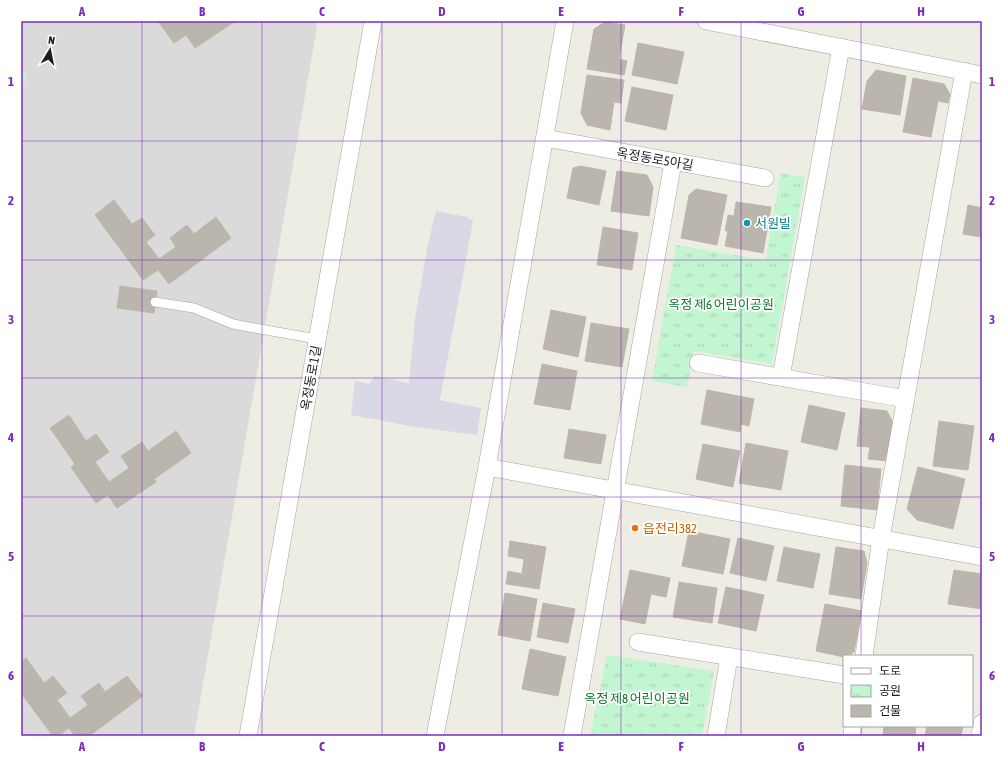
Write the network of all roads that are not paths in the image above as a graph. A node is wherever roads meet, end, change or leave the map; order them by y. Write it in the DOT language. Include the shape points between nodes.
graph roads {
  1 [pos="373,21"];
  2 [pos="566,21"];
  3 [pos="706,21"];
  4 [pos="841,47"];
  5 [pos="964,71"];
  6 [pos="982,75"];
  7 [pos="545,138"];
  8 [pos="673,162"];
  9 [pos="765,178"];
  10 [pos="155,302"];
  11 [pos="318,339"];
  12 [pos="698,363"];
  13 [pos="781,377"];
  14 [pos="906,399"];
  15 [pos="487,467"];
  16 [pos="615,491"];
  17 [pos="881,538"];
  18 [pos="982,557"];
  19 [pos="638,642"];
  20 [pos="864,655"];
  21 [pos="729,657"];
  22 [pos="843,676"];
  23 [pos="982,723"];
  24 [pos="248,736"];
  25 [pos="435,736"];
  26 [pos="572,736"];
  27 [pos="716,736"];
  28 [pos="980,736"];
  1 -- 11 [label="street, 옥정동로1길"];
  2 -- 7 [label="street"];
  3 -- 4 [label="street"];
  4 -- 5 [label="street"];
  4 -- 13 [label="street"];
  5 -- 6 [label="street"];
  5 -- 14 [label="street"];
  7 -- 8 [label="street, 옥정동로5아길"];
  7 -- 15 [label="street"];
  8 -- 9 [label="street, 옥정동로5아길"];
  8 -- 16 [label="street"];
  10 -- 11 [label="lane" via="194,308 243,326"];
  11 -- 24 [label="street, 옥정동로1길"];
  12 -- 13 [label="street"];
  13 -- 14 [label="street"];
  14 -- 17 [label="street"];
  15 -- 16 [label="street"];
  15 -- 25 [label="street"];
  16 -- 17 [label="street"];
  16 -- 26 [label="street"];
  17 -- 18 [label="street"];
  17 -- 20 [label="street"];
  19 -- 21 [label="street"];
  21 -- 22 [label="street"];
  21 -- 27 [label="street"];
  23 -- 28 [label="street"];
}
